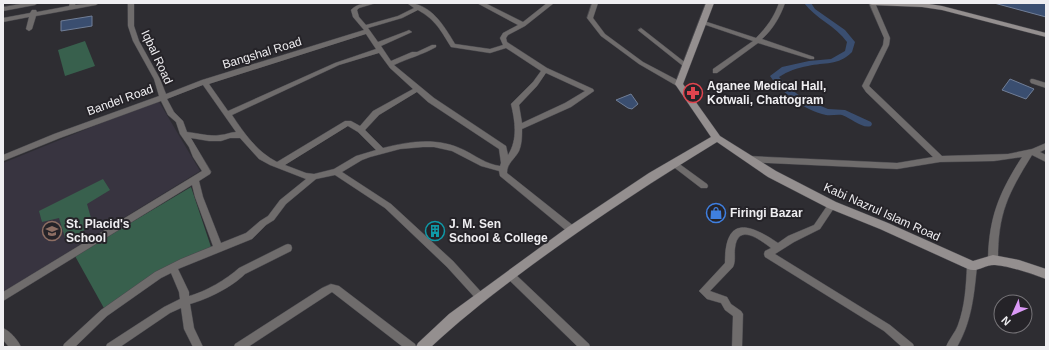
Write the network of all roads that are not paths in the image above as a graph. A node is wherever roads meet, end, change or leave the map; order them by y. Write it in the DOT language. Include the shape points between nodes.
graph roads {
  1 [pos="35,3"];
  2 [pos="38,3"];
  3 [pos="93,3"];
  4 [pos="131,3"];
  5 [pos="373,3"];
  6 [pos="410,3"];
  7 [pos="480,3"];
  8 [pos="551,3"];
  9 [pos="595,3"];
  10 [pos="710,3"];
  11 [pos="782,3"];
  12 [pos="872,3"];
  13 [pos="72,5"];
  14 [pos="418,8"];
  15 [pos="3,9"];
  16 [pos="32,14"];
  17 [pos="3,20"];
  18 [pos="702,22"];
  19 [pos="522,25"];
  20 [pos="30,29"];
  21 [pos="366,29"];
  22 [pos="641,30"];
  23 [pos="409,32"];
  24 [pos="1046,35"];
  25 [pos="759,40"];
  26 [pos="434,46"];
  27 [pos="507,46"];
  28 [pos="378,48"];
  29 [pos="812,58"];
  30 [pos="390,64"];
  31 [pos="685,65"];
  32 [pos="545,70"];
  33 [pos="715,71"];
  34 [pos="1033,81"];
  35 [pos="204,82"];
  36 [pos="679,84"];
  37 [pos="1046,86"];
  38 [pos="418,89"];
  39 [pos="163,97"];
  40 [pos="228,114"];
  41 [pos="519,127"];
  42 [pos="361,130"];
  43 [pos="184,134"];
  44 [pos="242,136"];
  45 [pos="716,138"];
  46 [pos="1046,146"];
  47 [pos="381,151"];
  48 [pos="1031,153"];
  49 [pos="3,158"];
  50 [pos="748,159"];
  51 [pos="940,159"];
  52 [pos="1046,160"];
  53 [pos="674,163"];
  54 [pos="278,165"];
  55 [pos="504,166"];
  56 [pos="336,172"];
  57 [pos="314,177"];
  58 [pos="194,180"];
  59 [pos="704,186"];
  60 [pos="832,205"];
  61 [pos="572,230"];
  62 [pos="218,248"];
  63 [pos="288,248"];
  64 [pos="778,248"];
  65 [pos="993,260"];
  66 [pos="972,266"];
  67 [pos="173,268"];
  68 [pos="1046,274"];
  69 [pos="510,275"];
  70 [pos="3,297"];
  71 [pos="480,297"];
  72 [pos="186,302"];
  73 [pos="3,333"];
  74 [pos="16,347"];
  75 [pos="68,347"];
  76 [pos="110,347"];
  77 [pos="198,347"];
  78 [pos="239,347"];
  79 [pos="411,347"];
  80 [pos="422,347"];
  81 [pos="585,347"];
  82 [pos="737,347"];
  83 [pos="909,347"];
  84 [pos="951,347"];
  1 -- 15 [label="street"];
  2 -- 16 [label="street"];
  3 -- 13 [label="street"];
  4 -- 39 [label="street, Iqbal Road" via="131,26 136,41 157,79"];
  5 -- 21 [label="street" via="354,10 356,17"];
  6 -- 14 [label="street"];
  7 -- 19 [label="street"];
  8 -- 19 [label="street"];
  9 -- 36 [label="street" via="590,18 602,35 641,64"];
  10 -- 18 [label="street"];
  11 -- 25 [label="street" via="778,14"];
  12 -- 24 [label="street" via="942,8"];
  12 -- 51 [label="street" via="887,38 886,45 865,86"];
  13 -- 16 [label="street"];
  14 -- 21 [label="street, Bangshal Road"];
  14 -- 27 [label="street" via="430,14 439,23 453,46 490,51"];
  16 -- 17 [label="street"];
  16 -- 20 [label="street"];
  18 -- 25 [label="street"];
  18 -- 31 [label="street"];
  19 -- 27 [label="street" via="505,34 503,38"];
  21 -- 28 [label="street"];
  21 -- 35 [label="street, Bangshal Road"];
  22 -- 31 [label="street"];
  23 -- 28 [label="street"];
  25 -- 29 [label="street"];
  25 -- 33 [label="street"];
  26 -- 30 [label="street"];
  27 -- 32 [label="street"];
  28 -- 30 [label="street"];
  28 -- 40 [label="street"];
  30 -- 38 [label="street"];
  31 -- 36 [label="street"];
  32 -- 41 [label="street" via="515,104"];
  32 -- 41 [label="street" via="591,91 568,106"];
  34 -- 37 [label="street"];
  35 -- 39 [label="street, Bangshal Road"];
  35 -- 40 [label="street"];
  36 -- 45 [label="street"];
  38 -- 42 [label="street" via="376,113"];
  38 -- 55 [label="street" via="503,148"];
  39 -- 43 [label="street, Bandel Road" via="179,121"];
  39 -- 49 [label="street, Bandel Road"];
  40 -- 44 [label="street"];
  41 -- 55 [label="street" via="518,144 513,156"];
  42 -- 47 [label="street"];
  42 -- 54 [label="street" via="348,123"];
  43 -- 44 [label="street" via="209,138"];
  43 -- 58 [label="street, Bandel Road" via="208,172"];
  44 -- 54 [label="street" via="262,157"];
  45 -- 50 [label="street, Kabi Nazrul Islam Road"];
  45 -- 53 [label="street"];
  46 -- 48 [label="street"];
  47 -- 55 [label="street" via="438,143 469,155 488,167"];
  47 -- 56 [label="street" via="359,158"];
  48 -- 51 [label="street"];
  48 -- 52 [label="street"];
  48 -- 65 [label="street" via="1012,181 998,210"];
  50 -- 51 [label="street" via="897,166"];
  50 -- 60 [label="street, Kabi Nazrul Islam Road"];
  53 -- 59 [label="street"];
  53 -- 61 [label="street"];
  54 -- 57 [label="street"];
  55 -- 61 [label="street" via="503,174"];
  56 -- 57 [label="street"];
  56 -- 71 [label="street" via="388,206 450,264"];
  57 -- 62 [label="street" via="283,202 271,218 249,236"];
  58 -- 62 [label="street"];
  58 -- 70 [label="street"];
  60 -- 64 [label="street" via="817,227"];
  60 -- 66 [label="street, Kabi Nazrul Islam Road"];
  61 -- 69 [label="street"];
  62 -- 67 [label="street"];
  63 -- 72 [label="street" via="201,297"];
  64 -- 82 [label="street" via="747,230 738,232 733,236 729,249 730,264 704,291 710,296 724,300 728,307 738,314"];
  64 -- 83 [label="street" via="768,254 887,328"];
  65 -- 66 [label="street"];
  65 -- 68 [label="street"];
  66 -- 84 [label="street" via="970,301 960,334"];
  67 -- 72 [label="street"];
  67 -- 75 [label="street" via="118,302"];
  69 -- 71 [label="street"];
  69 -- 81 [label="street"];
  71 -- 80 [label="street"];
  72 -- 76 [label="street" via="167,310"];
  72 -- 77 [label="street" via="186,319"];
  73 -- 74 [label="street"];
  78 -- 79 [label="street" via="331,288 336,289"];
}
